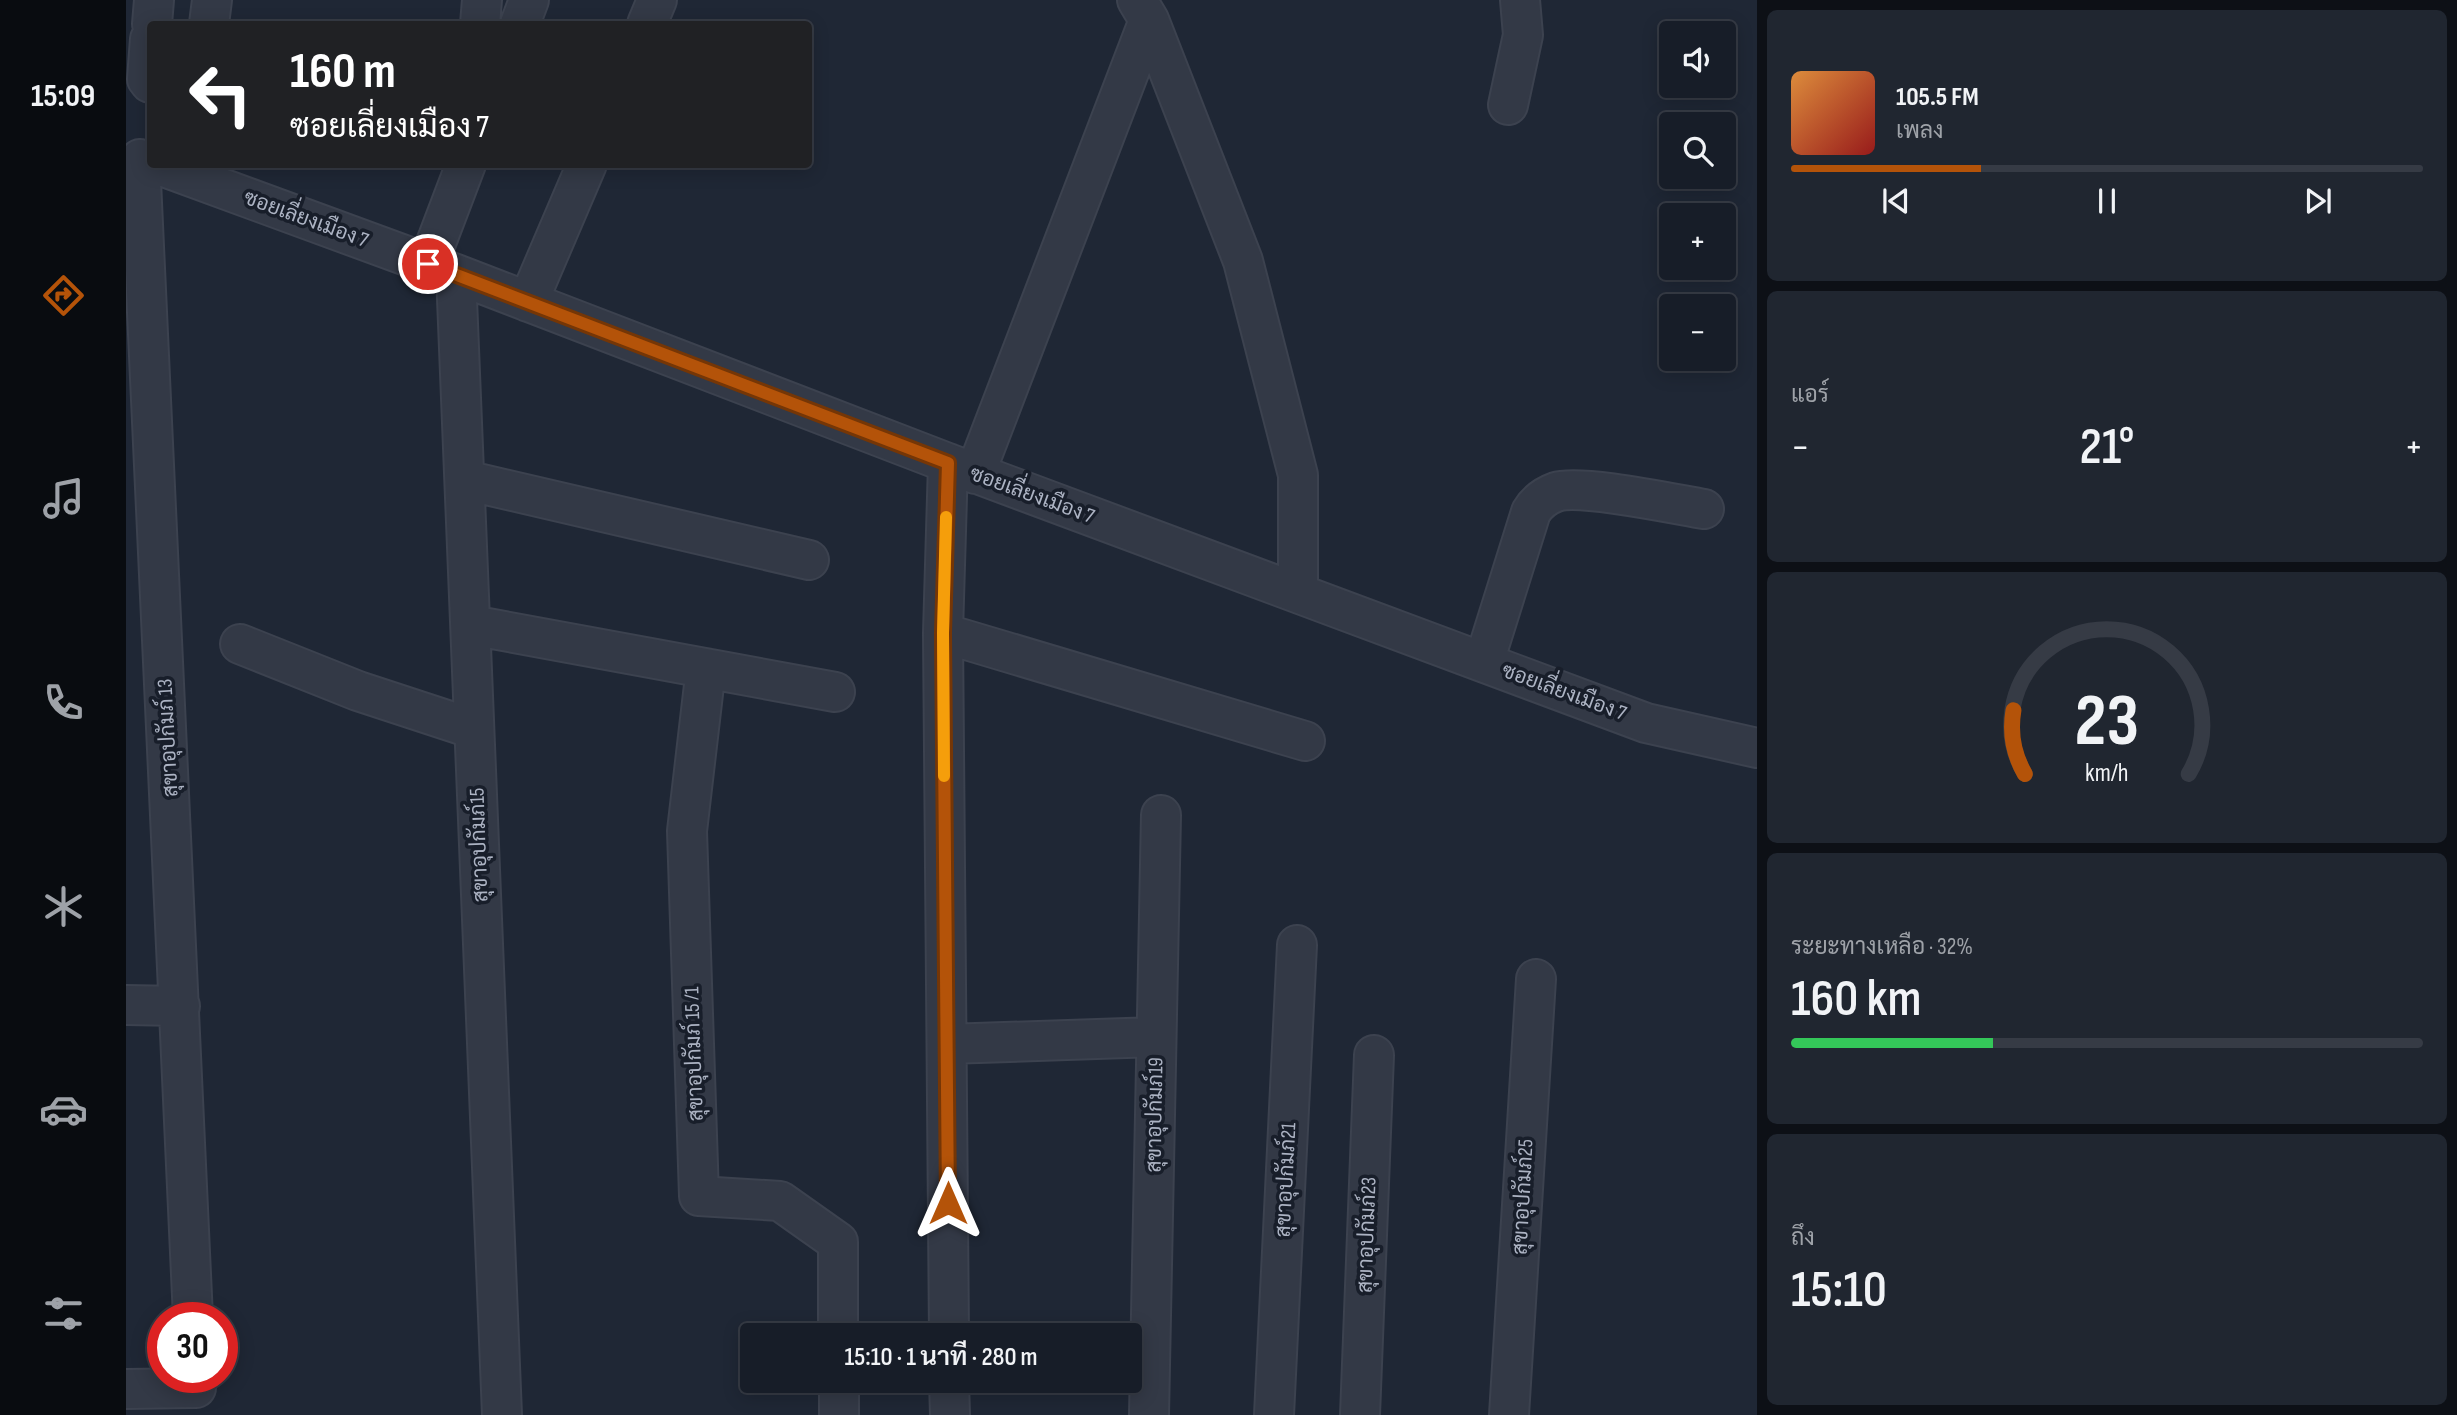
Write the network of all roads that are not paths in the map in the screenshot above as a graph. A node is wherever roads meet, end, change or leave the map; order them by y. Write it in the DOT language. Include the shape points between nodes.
graph roads {
  1 [pos="154,0"];
  2 [pos="212,0"];
  3 [pos="482,0"];
  4 [pos="529,0"];
  5 [pos="657,0"];
  6 [pos="1520,0"];
  7 [pos="1143,10"];
  8 [pos="152,21"];
  9 [pos="209,21"];
  10 [pos="480,21"];
  11 [pos="521,21"];
  12 [pos="648,21"];
  13 [pos="1508,105"];
  14 [pos="143,160"];
  15 [pos="465,168"];
  16 [pos="585,168"];
  17 [pos="194,172"];
  18 [pos="442,269"];
  19 [pos="528,302"];
  20 [pos="962,468"];
  21 [pos="464,480"];
  22 [pos="1704,509"];
  23 [pos="809,560"];
  24 [pos="1298,593"];
  25 [pos="471,625"];
  26 [pos="943,633"];
  27 [pos="240,644"];
  28 [pos="1484,662"];
  29 [pos="706,668"];
  30 [pos="835,692"];
  31 [pos="474,729"];
  32 [pos="1305,741"];
  33 [pos="1757,748"];
  34 [pos="1161,815"];
  35 [pos="1297,945"];
  36 [pos="1536,979"];
  37 [pos="126,1006"];
  38 [pos="180,1006"];
  39 [pos="1156,1037"];
  40 [pos="947,1044"];
  41 [pos="1374,1055"];
  42 [pos="192,1302"];
  43 [pos="838,1323"];
  44 [pos="949,1323"];
  45 [pos="126,1389"];
  46 [pos="147,1390"];
  47 [pos="839,1393"];
  48 [pos="950,1393"];
  49 [pos="502,1415"];
  50 [pos="839,1415"];
  51 [pos="950,1415"];
  52 [pos="1149,1415"];
  53 [pos="1274,1415"];
  54 [pos="1360,1415"];
  55 [pos="1509,1415"];
  1 -- 8 [label="street"];
  2 -- 9 [label="street"];
  3 -- 10 [label="street"];
  4 -- 11 [label="street"];
  5 -- 12 [label="street"];
  6 -- 13 [label="street" via="1523,35"];
  7 -- 20 [label="street"];
  7 -- 24 [label="street" via="1244,261 1298,475"];
  14 -- 38 [label="street, สุขาอุปกัมภ์ 13"];
  15 -- 18 [label="street"];
  16 -- 19 [label="street"];
  17 -- 18 [label="street, ซอยเลี่ยงเมือง 7"];
  18 -- 19 [label="street, ซอยเลี่ยงเมือง 7"];
  18 -- 21 [label="street, สุขาอุปกัมภ์15"];
  19 -- 20 [label="street, ซอยเลี่ยงเมือง 7"];
  20 -- 24 [label="street, ซอยเลี่ยงเมือง 7"];
  20 -- 26 [label="street"];
  21 -- 23 [label="street"];
  21 -- 25 [label="street, สุขาอุปกัมภ์15"];
  22 -- 28 [label="street" via="1583,491 1558,491 1536,502"];
  24 -- 28 [label="street, ซอยเลี่ยงเมือง 7"];
  25 -- 29 [label="street"];
  25 -- 31 [label="street, สุขาอุปกัมภ์15"];
  26 -- 32 [label="street"];
  26 -- 40 [label="street"];
  27 -- 31 [label="street" via="358,691"];
  28 -- 33 [label="street, ซอยเลี่ยงเมือง 7" via="1646,723"];
  29 -- 30 [label="street"];
  29 -- 43 [label="street, สุขาอุปกัมภ์ 15 /1" via="687,831 699,1196 780,1201 838,1242"];
  31 -- 49 [label="street, สุขาอุปกัมภ์15"];
  34 -- 39 [label="street, สุขาอุปกัมภ์19"];
  35 -- 53 [label="street, สุขาอุปกัมภ์21"];
  36 -- 55 [label="street, สุขาอุปกัมภ์25"];
  37 -- 38 [label="street"];
  38 -- 42 [label="street, สุขาอุปกัมภ์ 13"];
  39 -- 40 [label="street"];
  39 -- 52 [label="street, สุขาอุปกัมภ์19"];
  40 -- 44 [label="street"];
  41 -- 54 [label="street, สุขาอุปกัมภ์23"];
  45 -- 46 [label="street"];
  47 -- 50 [label="street"];
  48 -- 51 [label="street"];
}
